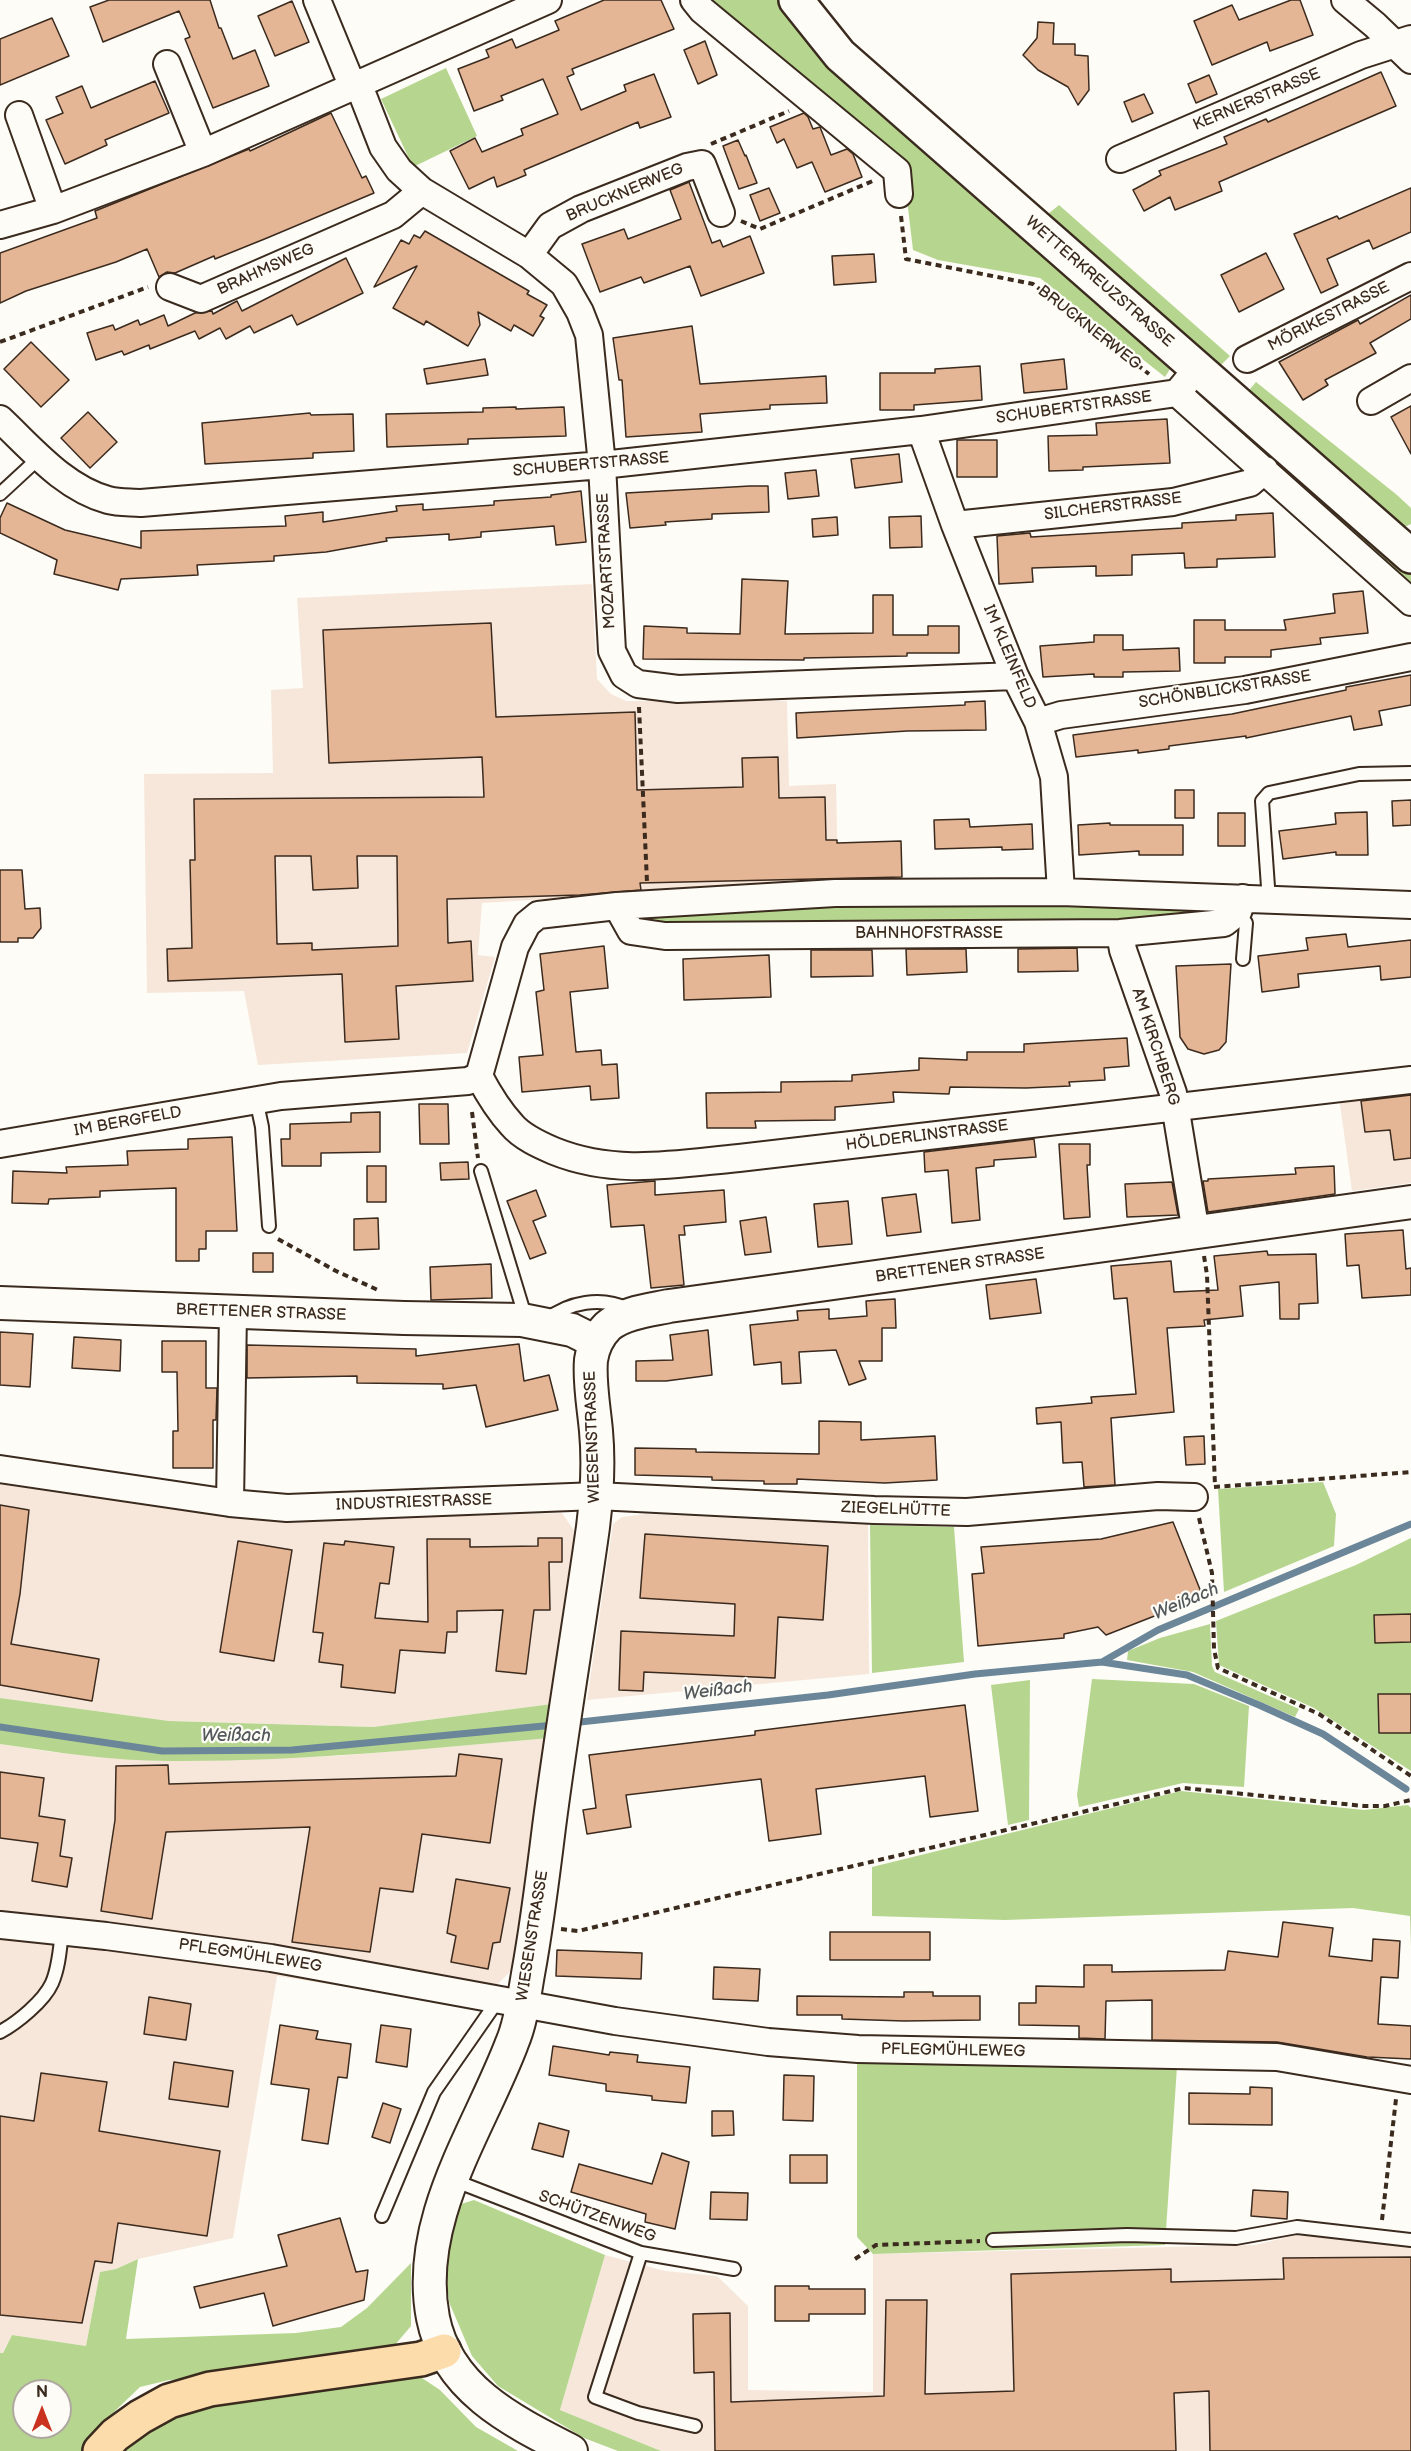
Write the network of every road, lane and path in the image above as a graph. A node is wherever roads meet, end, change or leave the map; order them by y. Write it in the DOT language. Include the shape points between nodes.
graph roads {
  1 [pos="317,0"];
  2 [pos="548,0"];
  3 [pos="694,0"];
  4 [pos="796,0"];
  5 [pos="1345,0"];
  6 [pos="1406,48"];
  7 [pos="167,64"];
  8 [pos="355,84"];
  9 [pos="812,101"];
  10 [pos="19,115"];
  11 [pos="203,153"];
  12 [pos="1120,159"];
  13 [pos="702,164"];
  14 [pos="898,182"];
  15 [pos="422,191"];
  16 [pos="53,210"];
  17 [pos="721,213"];
  18 [pos="0,225"];
  19 [pos="529,255"];
  20 [pos="1411,276"];
  21 [pos="170,287"];
  22 [pos="0,342"];
  23 [pos="1247,359"];
  24 [pos="1411,378"];
  25 [pos="1187,381"];
  26 [pos="1371,401"];
  27 [pos="0,418"];
  28 [pos="921,430"];
  29 [pos="40,457"];
  30 [pos="602,465"];
  31 [pos="1265,470"];
  32 [pos="0,494"];
  33 [pos="955,525"];
  34 [pos="1411,556"];
  35 [pos="1411,602"];
  36 [pos="1411,657"];
  37 [pos="1015,676"];
  38 [pos="638,684"];
  39 [pos="1038,722"];
  40 [pos="1411,773"];
  41 [pos="1061,892"];
  42 [pos="1249,903"];
  43 [pos="648,904"];
  44 [pos="1411,905"];
  45 [pos="616,906"];
  46 [pos="1120,933"];
  47 [pos="1243,958"];
  48 [pos="479,1076"];
  49 [pos="1411,1080"];
  50 [pos="256,1099"];
  51 [pos="1176,1107"];
  52 [pos="0,1144"];
  53 [pos="480,1171"];
  54 [pos="1411,1202"];
  55 [pos="269,1226"];
  56 [pos="1198,1233"];
  57 [pos="0,1303"];
  58 [pos="233,1312"];
  59 [pos="637,1313"];
  60 [pos="404,1318"];
  61 [pos="532,1321"];
  62 [pos="596,1342"];
  63 [pos="0,1469"];
  64 [pos="1411,1472"];
  65 [pos="1205,1492"];
  66 [pos="597,1496"];
  67 [pos="230,1503"];
  68 [pos="1411,1776"];
  69 [pos="1411,1800"];
  70 [pos="0,1925"];
  71 [pos="537,1927"];
  72 [pos="62,1931"];
  73 [pos="510,2002"];
  74 [pos="0,2032"];
  75 [pos="1405,2079"];
  76 [pos="453,2180"];
  77 [pos="382,2216"];
  78 [pos="1380,2235"];
  79 [pos="993,2240"];
  80 [pos="1411,2240"];
  81 [pos="640,2253"];
  82 [pos="855,2259"];
  83 [pos="734,2269"];
  84 [pos="444,2351"];
  85 [pos="695,2426"];
  86 [pos="102,2450"];
  87 [pos="571,2451"];
  1 -- 8 [label="street, MOZARTSTRASSE"];
  2 -- 8 [label="street"];
  3 -- 9 [label="street"];
  4 -- 25 [label="main road, WETTERKREUZSTRASSE" via="840,55"];
  5 -- 6 [label="street"];
  6 -- 12 [label="street, KERNERSTRASSE" via="1361,55"];
  7 -- 11 [label="street"];
  8 -- 11 [label="street"];
  8 -- 15 [label="street, MOZARTSTRASSE" via="383,147 399,170"];
  9 -- 13 [label="path, BRUCKNERWEG" via="709,145"];
  9 -- 14 [label="street"];
  10 -- 16 [label="street"];
  11 -- 16 [label="street"];
  13 -- 17 [label="street, BRUCKNERWEG"];
  13 -- 19 [label="street, BRUCKNERWEG" via="581,209 550,226"];
  14 -- 17 [label="path" via="760,229"];
  14 -- 25 [label="path, BRUCKNERWEG" via="906,259 1033,285"];
  15 -- 19 [label="street, MOZARTSTRASSE"];
  15 -- 21 [label="street, BRAHMSWEG" via="393,215 201,299"];
  16 -- 18 [label="street"];
  19 -- 30 [label="street, MOZARTSTRASSE" via="564,284 589,335"];
  20 -- 23 [label="street, MÖRIKESTRASSE"];
  21 -- 22 [label="path" via="149,287"];
  24 -- 26 [label="street"];
  25 -- 28 [label="street, SCHUBERTSTRASSE"];
  25 -- 31 [label="street"];
  25 -- 34 [label="main road, WETTERKREUZSTRASSE"];
  27 -- 29 [label="street, SCHUBERTSTRASSE"];
  28 -- 30 [label="street, SCHUBERTSTRASSE"];
  28 -- 33 [label="street, IM KLEINFELD"];
  29 -- 30 [label="street, SCHUBERTSTRASSE" via="79,489 110,501 141,503"];
  29 -- 32 [label="lane"];
  30 -- 38 [label="street, MOZARTSTRASSE" via="612,651 624,675"];
  31 -- 33 [label="street, SILCHERSTRASSE" via="1250,483 1173,502"];
  31 -- 35 [label="street"];
  33 -- 37 [label="street, IM KLEINFELD"];
  36 -- 39 [label="street, SCHÖNBLICKSTRASSE" via="1245,690 1061,715"];
  37 -- 38 [label="street" via="678,689"];
  37 -- 39 [label="street, IM KLEINFELD"];
  38 -- 43 [label="path"];
  39 -- 41 [label="street, IM KLEINFELD" via="1054,777"];
  40 -- 42 [label="lane" via="1359,774 1269,793 1262,801 1268,887"];
  41 -- 42 [label="street, BAHNHOFSTRASSE"];
  41 -- 43 [label="street, BAHNHOFSTRASSE" via="835,893"];
  42 -- 44 [label="street, BAHNHOFSTRASSE"];
  42 -- 46 [label="street, BAHNHOFSTRASSE" via="1224,923"];
  42 -- 47 [label="lane"];
  43 -- 45 [label="street, BAHNHOFSTRASSE"];
  45 -- 46 [label="street, BAHNHOFSTRASSE" via="631,931 665,936"];
  45 -- 48 [label="street, BAHNHOFSTRASSE" via="538,915 527,924 515,947"];
  46 -- 51 [label="street, AM KIRCHBERG"];
  48 -- 50 [label="street, IM BERGFELD" via="468,1081"];
  48 -- 51 [label="street, HÖLDERLINSTRASSE" via="513,1127 538,1144 575,1159 632,1167"];
  49 -- 51 [label="street, HÖLDERLINSTRASSE"];
  50 -- 52 [label="street, IM BERGFELD"];
  50 -- 55 [label="lane" via="262,1127"];
  51 -- 56 [label="street, AM KIRCHBERG"];
  53 -- 61 [label="lane" via="522,1306"];
  54 -- 56 [label="street, BRETTENER STRASSE"];
  55 -- 60 [label="path" via="278,1238 298,1251 395,1298 404,1305"];
  56 -- 59 [label="street, BRETTENER STRASSE"];
  56 -- 65 [label="path" via="1207,1275"];
  57 -- 58 [label="street, BRETTENER STRASSE"];
  58 -- 60 [label="street, BRETTENER STRASSE"];
  58 -- 67 [label="street"];
  59 -- 61 [label="lane" via="618,1304 581,1303"];
  59 -- 62 [label="street, BRETTENER STRASSE" via="610,1325"];
  60 -- 61 [label="street, BRETTENER STRASSE"];
  61 -- 62 [label="street, BRETTENER STRASSE" via="572,1330"];
  62 -- 66 [label="street, WIESENSTRASSE" via="591,1378 597,1436"];
  63 -- 67 [label="street, INDUSTRIESTRASSE"];
  64 -- 65 [label="path"];
  65 -- 66 [label="street, ZIEGELHÜTTE" via="967,1512"];
  65 -- 68 [label="path" via="1218,1668 1319,1714"];
  66 -- 67 [label="street, INDUSTRIESTRASSE" via="287,1508"];
  66 -- 71 [label="street, WIESENSTRASSE"];
  69 -- 71 [label="path" via="1364,1806 1184,1788 578,1931"];
  70 -- 72 [label="street, PFLEGMÜHLEWEG"];
  71 -- 73 [label="street, WIESENSTRASSE"];
  72 -- 73 [label="street, PFLEGMÜHLEWEG" via="272,1958"];
  72 -- 74 [label="lane" via="51,1985 28,2012"];
  73 -- 75 [label="street, PFLEGMÜHLEWEG" via="615,2021 790,2044 858,2049 1278,2057"];
  73 -- 76 [label="street, WIESENSTRASSE" via="514,2041"];
  73 -- 77 [label="lane" via="434,2092"];
  75 -- 78 [label="path"];
  76 -- 81 [label="lane, SCHÜTZENWEG"];
  76 -- 84 [label="street, WIESENSTRASSE" via="440,2215 429,2289"];
  78 -- 79 [label="lane" via="1297,2227 1236,2238 1127,2235"];
  78 -- 80 [label="lane"];
  79 -- 82 [label="path" via="876,2245"];
  81 -- 83 [label="lane, SCHÜTZENWEG"];
  81 -- 85 [label="lane" via="595,2397 638,2413"];
  84 -- 86 [label="main road" via="421,2359 210,2389 169,2401 115,2435"];
  84 -- 87 [label="street, WIESENSTRASSE" via="463,2380 487,2403 519,2425"];
}
